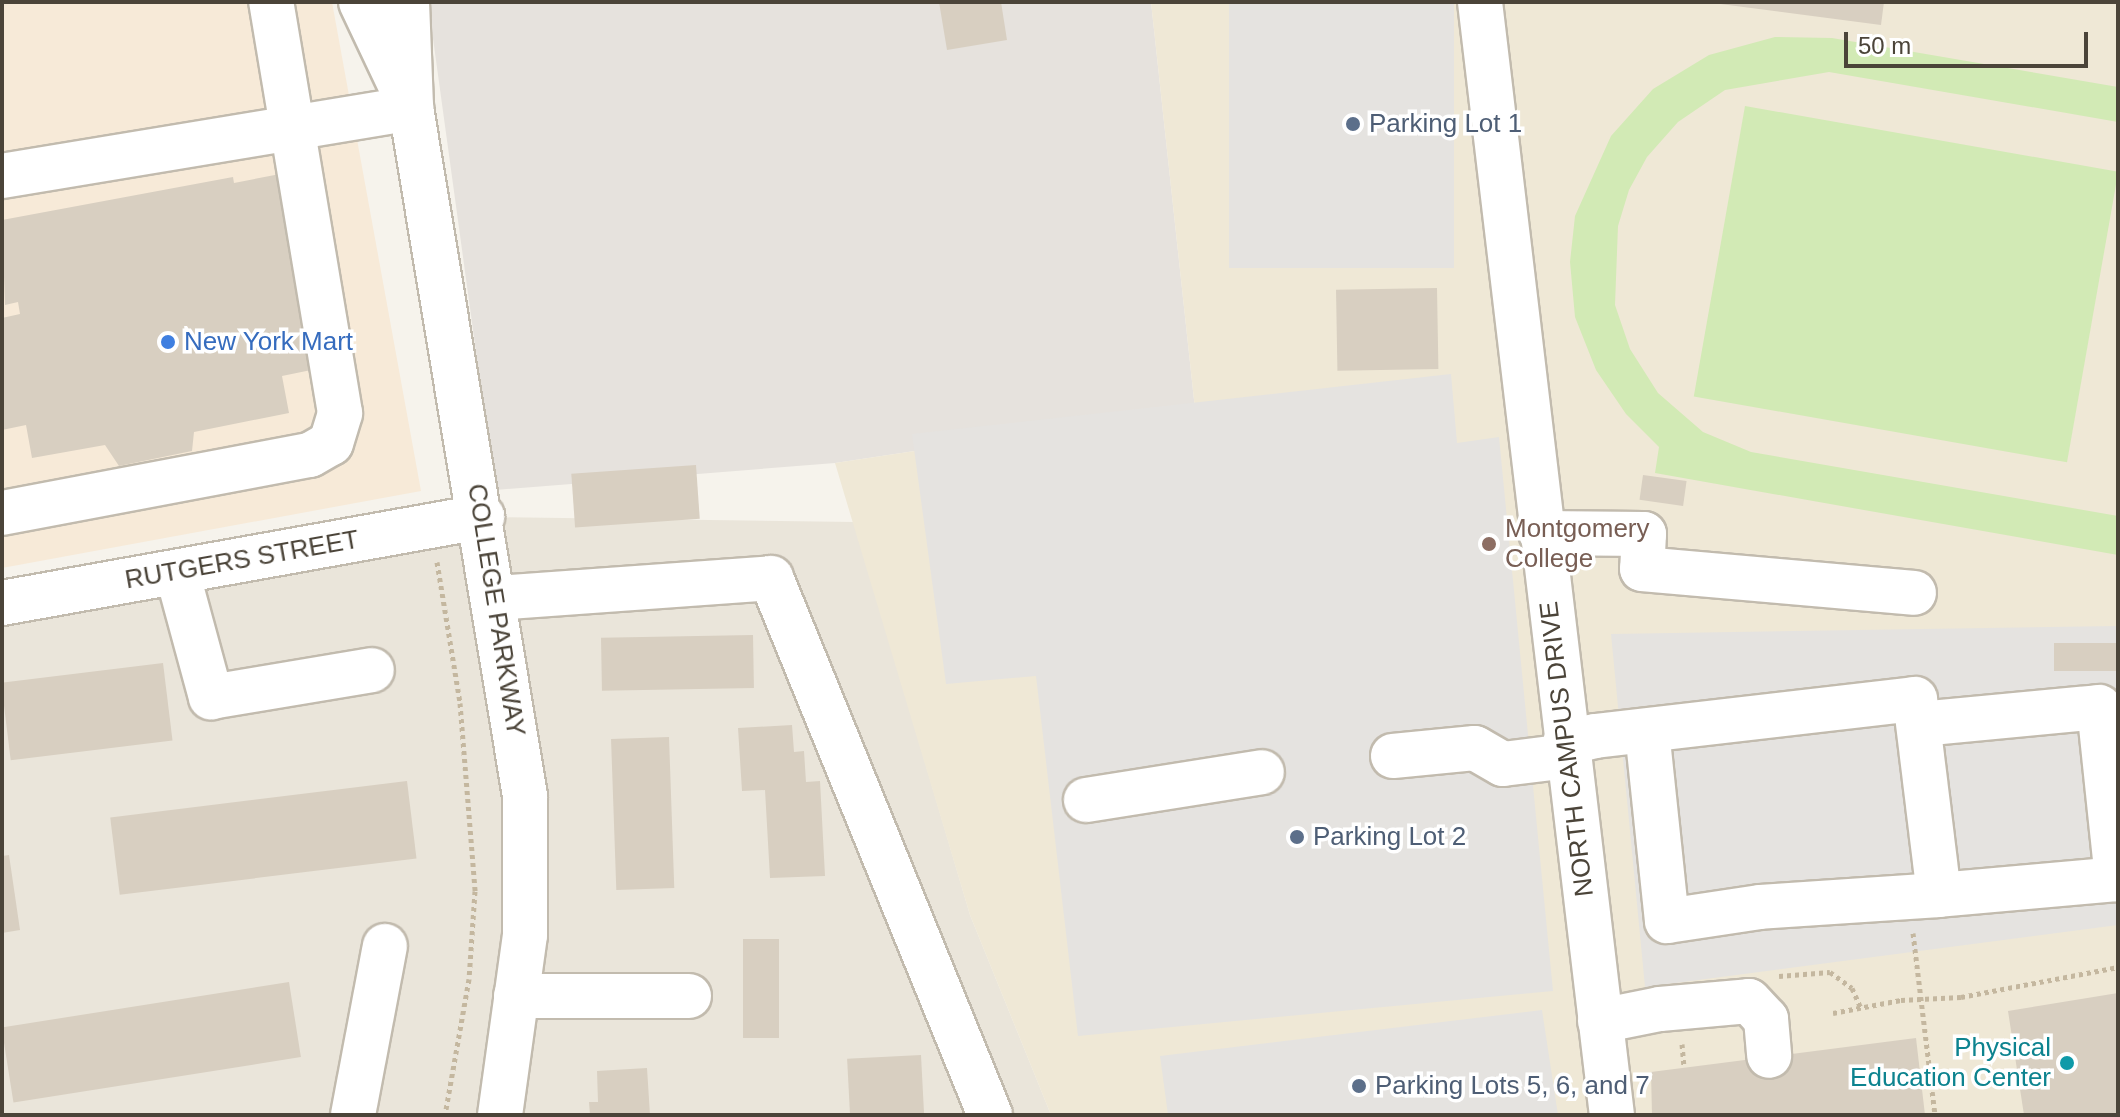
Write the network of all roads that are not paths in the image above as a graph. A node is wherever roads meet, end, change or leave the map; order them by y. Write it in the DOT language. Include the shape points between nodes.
graph roads {
  1 [pos="271,2"];
  2 [pos="361,2"];
  3 [pos="407,2"];
  4 [pos="1480,2"];
  5 [pos="411,108"];
  6 [pos="294,127"];
  7 [pos="2,176"];
  8 [pos="2,513"];
  9 [pos="482,517"];
  10 [pos="1541,533"];
  11 [pos="177,572"];
  12 [pos="1914,593"];
  13 [pos="495,598"];
  14 [pos="2,603"];
  15 [pos="372,670"];
  16 [pos="1920,724"];
  17 [pos="1647,732"];
  18 [pos="1566,749"];
  19 [pos="1393,756"];
  20 [pos="1262,772"];
  21 [pos="1086,800"];
  22 [pos="1923,896"];
  23 [pos="385,946"];
  24 [pos="516,996"];
  25 [pos="689,996"];
  26 [pos="1600,1021"];
  27 [pos="1769,1056"];
  28 [pos="353,1115"];
  29 [pos="500,1115"];
  30 [pos="990,1115"];
  31 [pos="1612,1115"];
  1 -- 6 [label="street"];
  2 -- 5 [label="street, COLLEGE PARKWAY"];
  3 -- 5 [label="street, COLLEGE PARKWAY"];
  4 -- 10 [label="street, NORTH CAMPUS DRIVE"];
  5 -- 6 [label="street"];
  5 -- 9 [label="street, COLLEGE PARKWAY"];
  6 -- 7 [label="street"];
  6 -- 8 [label="street" via="340,413 331,443 310,455"];
  9 -- 11 [label="street, RUTGERS STREET"];
  9 -- 13 [label="street, COLLEGE PARKWAY"];
  10 -- 12 [label="street" via="1644,534 1642,569"];
  10 -- 18 [label="street, NORTH CAMPUS DRIVE"];
  11 -- 14 [label="street, RUTGERS STREET"];
  11 -- 15 [label="street" via="211,697"];
  13 -- 24 [label="street, COLLEGE PARKWAY" via="525,796 525,935"];
  13 -- 30 [label="street" via="771,578"];
  16 -- 17 [label="street" via="1915,699"];
  16 -- 22 [label="street"];
  16 -- 22 [label="street" via="2099,707 2117,879"];
  17 -- 18 [label="street"];
  17 -- 22 [label="street" via="1667,921 1760,907"];
  18 -- 19 [label="street" via="1503,764 1475,748"];
  18 -- 26 [label="street, NORTH CAMPUS DRIVE"];
  20 -- 21 [label="street"];
  23 -- 28 [label="street"];
  24 -- 25 [label="street"];
  24 -- 29 [label="street, COLLEGE PARKWAY"];
  26 -- 27 [label="street" via="1749,1001 1766,1019"];
  26 -- 31 [label="street, NORTH CAMPUS DRIVE"];
}
